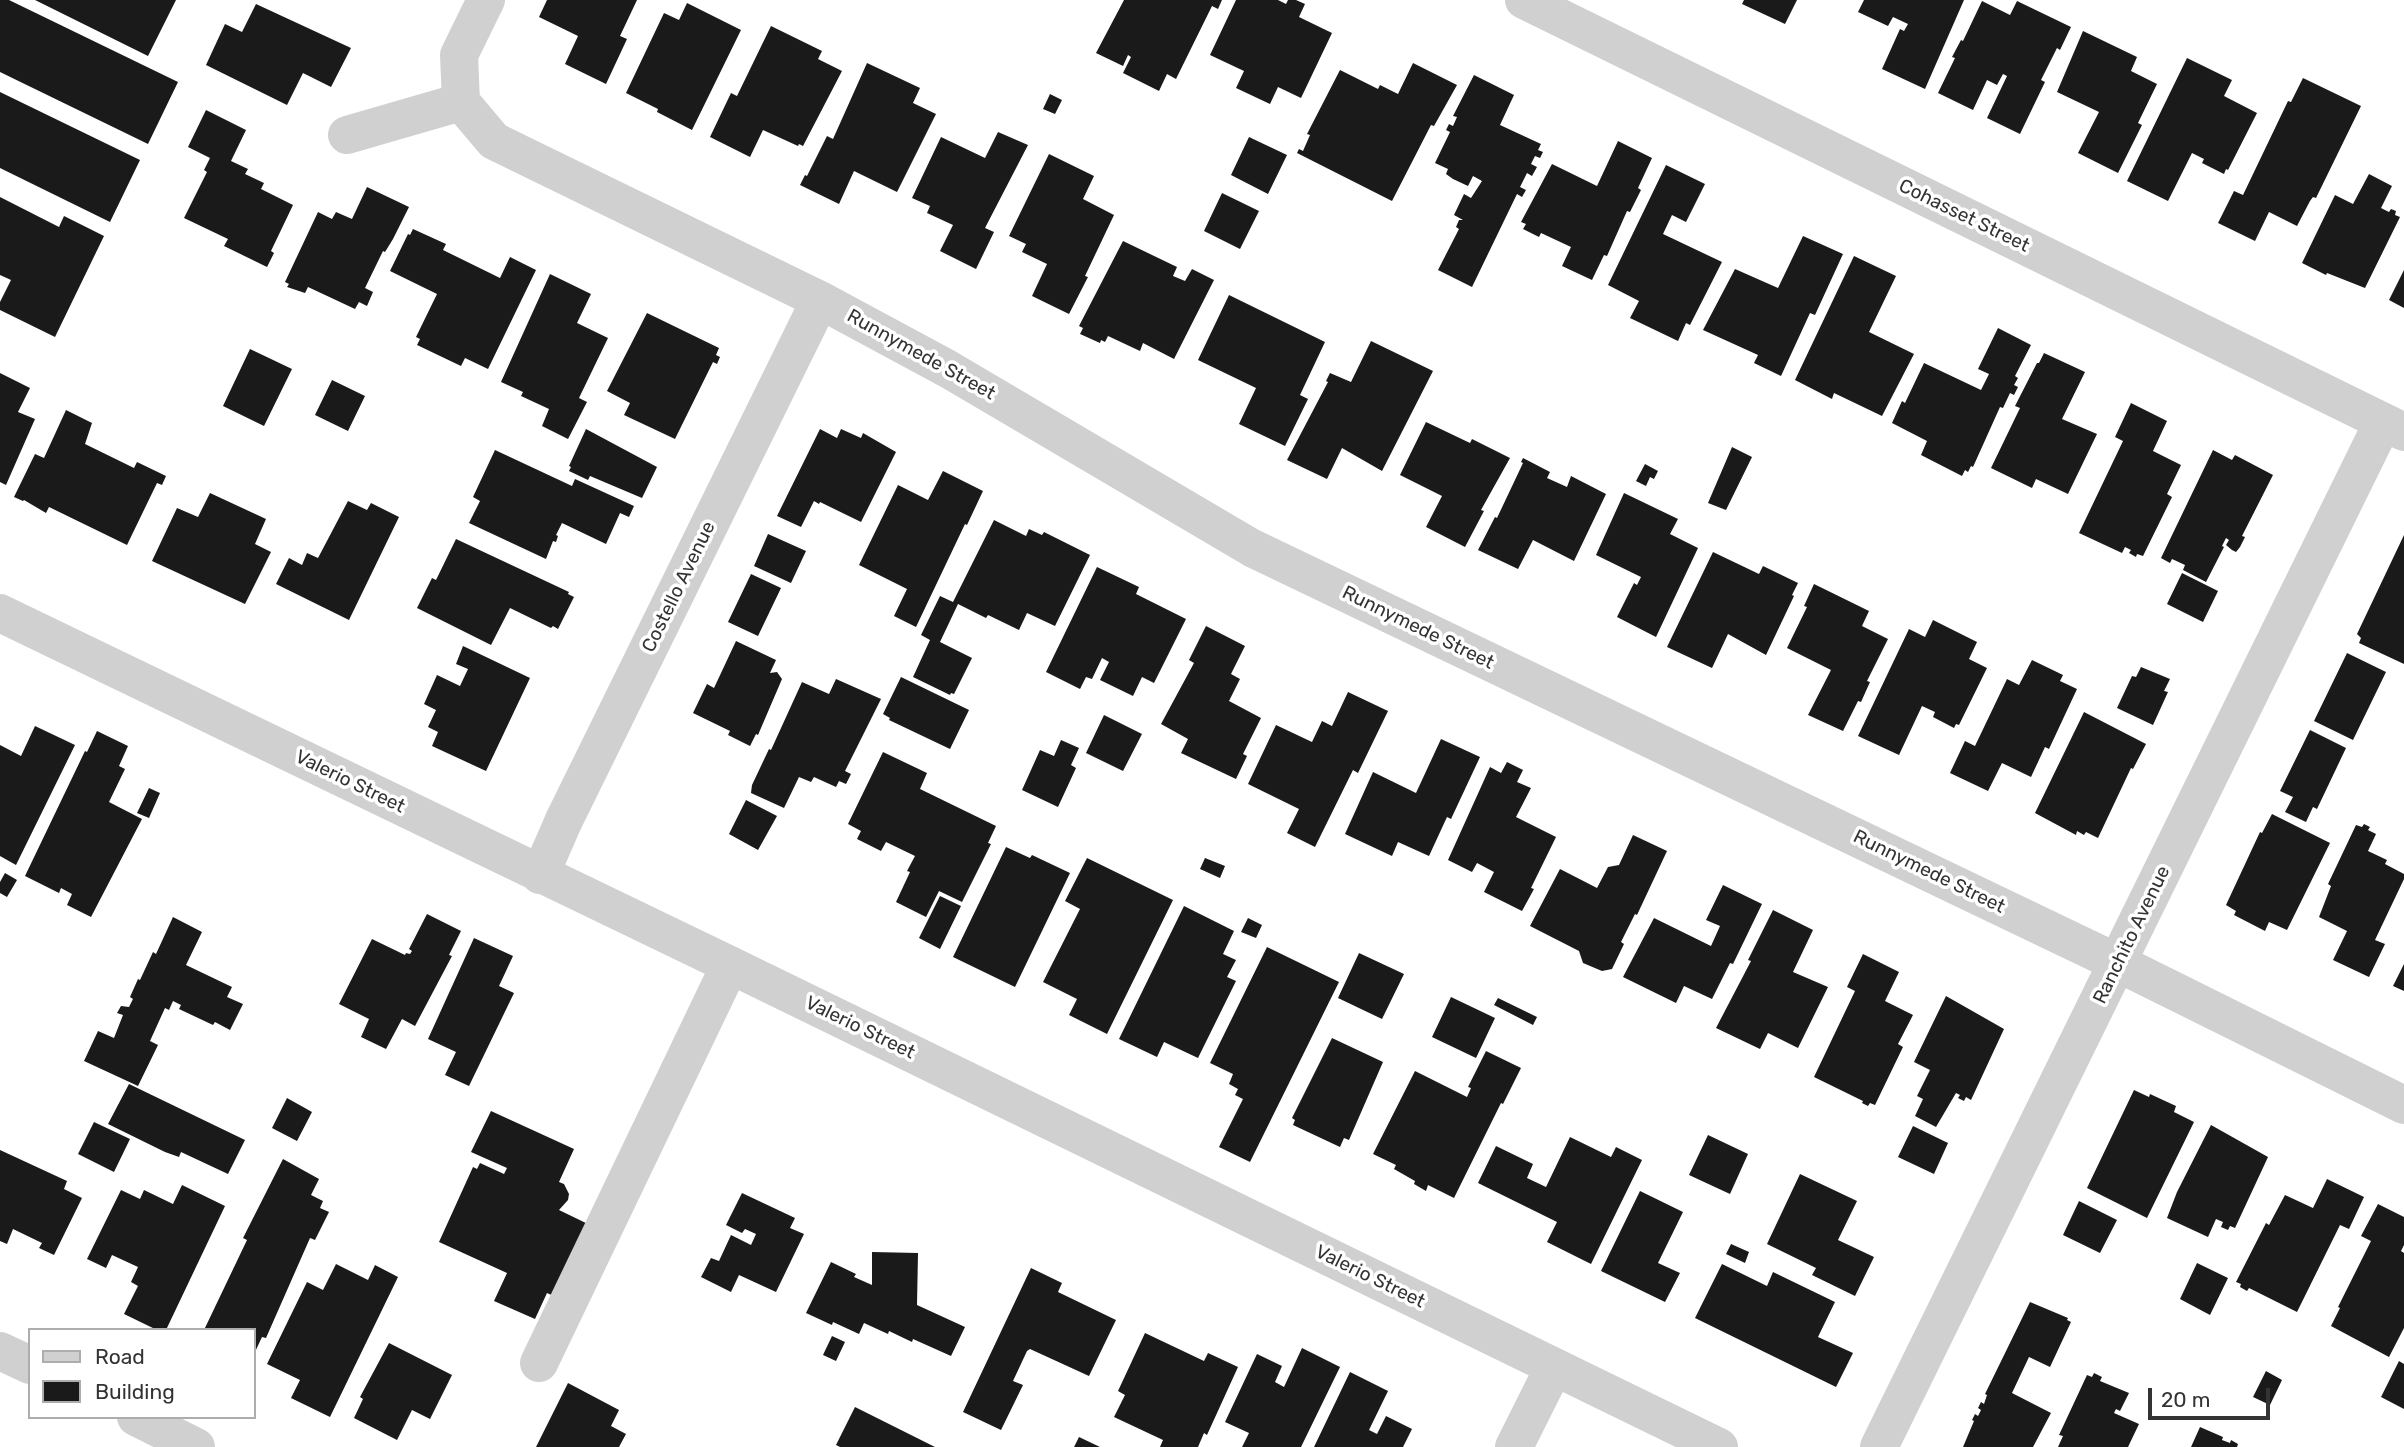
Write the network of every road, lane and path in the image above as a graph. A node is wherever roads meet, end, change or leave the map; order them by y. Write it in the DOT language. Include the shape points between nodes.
graph roads {
  1 [pos="486,0"];
  2 [pos="1524,0"];
  3 [pos="461,102"];
  4 [pos="347,135"];
  5 [pos="820,300"];
  6 [pos="2394,427"];
  7 [pos="0,613"];
  8 [pos="540,875"];
  9 [pos="2118,963"];
  10 [pos="730,965"];
  11 [pos="2404,1105"];
  12 [pos="0,1351"];
  13 [pos="539,1363"];
  14 [pos="28,1364"];
  15 [pos="1554,1367"];
  16 [pos="139,1419"];
  17 [pos="196,1447"];
  18 [pos="1514,1447"];
  19 [pos="1720,1447"];
  20 [pos="1879,1447"];
  1 -- 3 [label="street" via="459,55"];
  2 -- 6 [label="street, Cohasset Street"];
  3 -- 4 [label="street"];
  3 -- 5 [label="street, Runnymede Street" via="494,141"];
  5 -- 8 [label="street, Costello Avenue"];
  5 -- 9 [label="street, Runnymede Street" via="948,369 1252,548"];
  6 -- 9 [label="street, Ranchito Avenue"];
  7 -- 8 [label="street, Valerio Street"];
  8 -- 10 [label="street, Valerio Street"];
  9 -- 11 [label="street, Runnymede Street"];
  9 -- 20 [label="street, Ranchito Avenue"];
  10 -- 13 [label="street"];
  10 -- 15 [label="street, Valerio Street"];
  12 -- 14 [label="street"];
  15 -- 18 [label="street"];
  15 -- 19 [label="street, Valerio Street"];
  16 -- 17 [label="street"];
}
